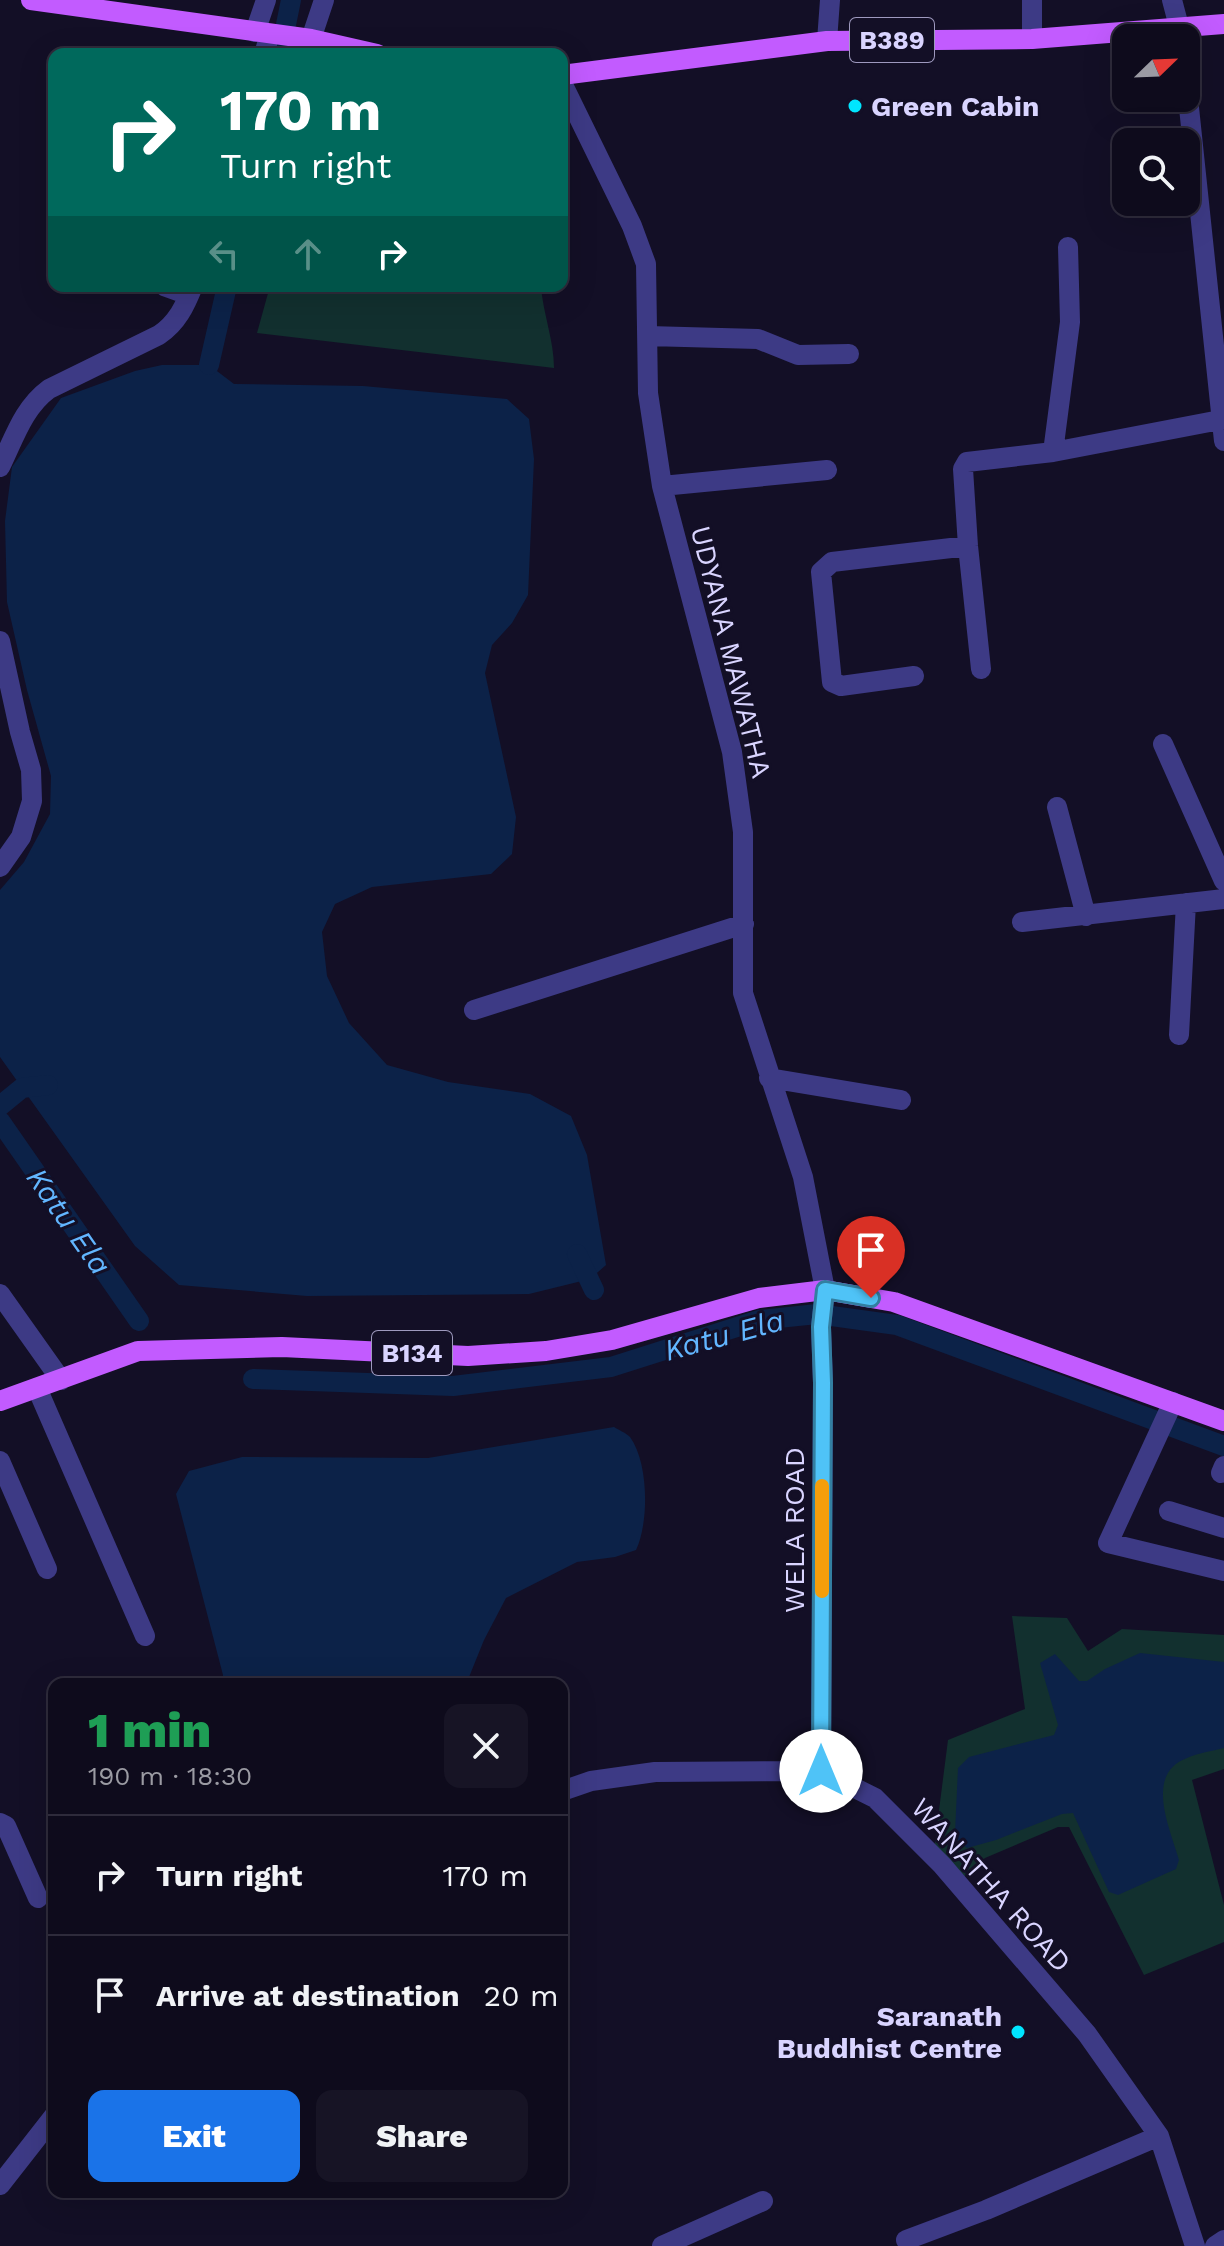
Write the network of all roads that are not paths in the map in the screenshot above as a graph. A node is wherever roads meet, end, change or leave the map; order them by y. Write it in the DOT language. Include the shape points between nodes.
graph roads {
  1 [pos="31,0"];
  2 [pos="266,0"];
  3 [pos="324,0"];
  4 [pos="830,0"];
  5 [pos="1032,0"];
  6 [pos="1172,0"];
  7 [pos="1179,24"];
  8 [pos="1224,24"];
  9 [pos="1200,29"];
  10 [pos="1112,36"];
  11 [pos="311,39"];
  12 [pos="1032,39"];
  13 [pos="263,40"];
  14 [pos="827,41"];
  15 [pos="351,48"];
  16 [pos="568,74"];
  17 [pos="568,95"];
  18 [pos="1189,112"];
  19 [pos="1068,247"];
  20 [pos="191,292"];
  21 [pos="648,336"];
  22 [pos="849,354"];
  23 [pos="1222,430"];
  24 [pos="1053,452"];
  25 [pos="0,467"];
  26 [pos="827,470"];
  27 [pos="662,486"];
  28 [pos="968,546"];
  29 [pos="0,641"];
  30 [pos="981,669"];
  31 [pos="914,676"];
  32 [pos="1163,744"];
  33 [pos="1057,807"];
  34 [pos="0,867"];
  35 [pos="1224,881"];
  36 [pos="1224,899"];
  37 [pos="1186,903"];
  38 [pos="1086,916"];
  39 [pos="1022,922"];
  40 [pos="744,924"];
  41 [pos="474,1010"];
  42 [pos="1179,1035"];
  43 [pos="769,1078"];
  44 [pos="901,1100"];
  45 [pos="0,1294"];
  46 [pos="824,1296"];
  47 [pos="61,1380"];
  48 [pos="37,1388"];
  49 [pos="0,1401"];
  50 [pos="1173,1402"];
  51 [pos="1224,1421"];
  52 [pos="0,1461"];
  53 [pos="1169,1511"];
  54 [pos="1224,1528"];
  55 [pos="47,1569"];
  56 [pos="1224,1571"];
  57 [pos="145,1636"];
  58 [pos="821,1771"];
  59 [pos="568,1789"];
  60 [pos="0,1823"];
  61 [pos="38,1898"];
  62 [pos="48,2124"];
  63 [pos="1159,2136"];
  64 [pos="0,2185"];
  65 [pos="763,2201"];
  66 [pos="906,2240"];
  67 [pos="1224,2240"];
  68 [pos="662,2246"];
  69 [pos="1195,2246"];
  70 [pos="1215,2246"];
  1 -- 13 [label="main road"];
  2 -- 13 [label="street"];
  3 -- 11 [label="street"];
  4 -- 14 [label="street"];
  5 -- 12 [label="street"];
  6 -- 7 [label="street"];
  8 -- 9 [label="main road, B389"];
  10 -- 12 [label="main road, B389"];
  11 -- 13 [label="main road"];
  11 -- 15 [label="main road"];
  12 -- 14 [label="main road, B389"];
  14 -- 16 [label="main road, B389"];
  17 -- 21 [label="street, UDYANA MAWATHA" via="646,264"];
  18 -- 23 [label="street"];
  19 -- 24 [label="street" via="1070,322"];
  20 -- 25 [label="street" via="171,327 38,397"];
  21 -- 22 [label="street" via="758,339 798,355"];
  21 -- 27 [label="street, UDYANA MAWATHA" via="648,393"];
  23 -- 24 [label="street"];
  24 -- 28 [label="street" via="967,462 963,469"];
  26 -- 27 [label="street"];
  27 -- 40 [label="street, UDYANA MAWATHA" via="732,752 743,832"];
  28 -- 30 [label="street"];
  28 -- 31 [label="street" via="832,562 821,572 832,682 841,686"];
  29 -- 34 [label="street" via="31,770 32,801 21,837"];
  32 -- 35 [label="street"];
  33 -- 38 [label="street"];
  36 -- 37 [label="street"];
  37 -- 38 [label="street"];
  37 -- 42 [label="street"];
  38 -- 39 [label="street"];
  40 -- 41 [label="street"];
  40 -- 43 [label="street, UDYANA MAWATHA" via="743,993"];
  43 -- 44 [label="street"];
  43 -- 46 [label="street, UDYANA MAWATHA" via="803,1177"];
  45 -- 47 [label="street"];
  46 -- 47 [label="main road, B134" via="759,1298 612,1340 546,1351 468,1356 282,1347 138,1351"];
  46 -- 50 [label="main road, B134" via="894,1302"];
  46 -- 58 [label="street, WELA ROAD"];
  47 -- 48 [label="main road, B134"];
  48 -- 49 [label="main road, B134"];
  48 -- 57 [label="street"];
  50 -- 51 [label="main road, B134"];
  50 -- 56 [label="street" via="1108,1543"];
  52 -- 55 [label="street"];
  53 -- 54 [label="street"];
  58 -- 59 [label="street, WANATHA ROAD" via="655,1772"];
  58 -- 63 [label="street, WANATHA ROAD" via="875,1798 942,1865 1087,2034"];
  60 -- 61 [label="street"];
  62 -- 64 [label="street"];
  63 -- 66 [label="street"];
  63 -- 69 [label="street, WANATHA ROAD"];
  65 -- 68 [label="street"];
  67 -- 70 [label="street"];
}
